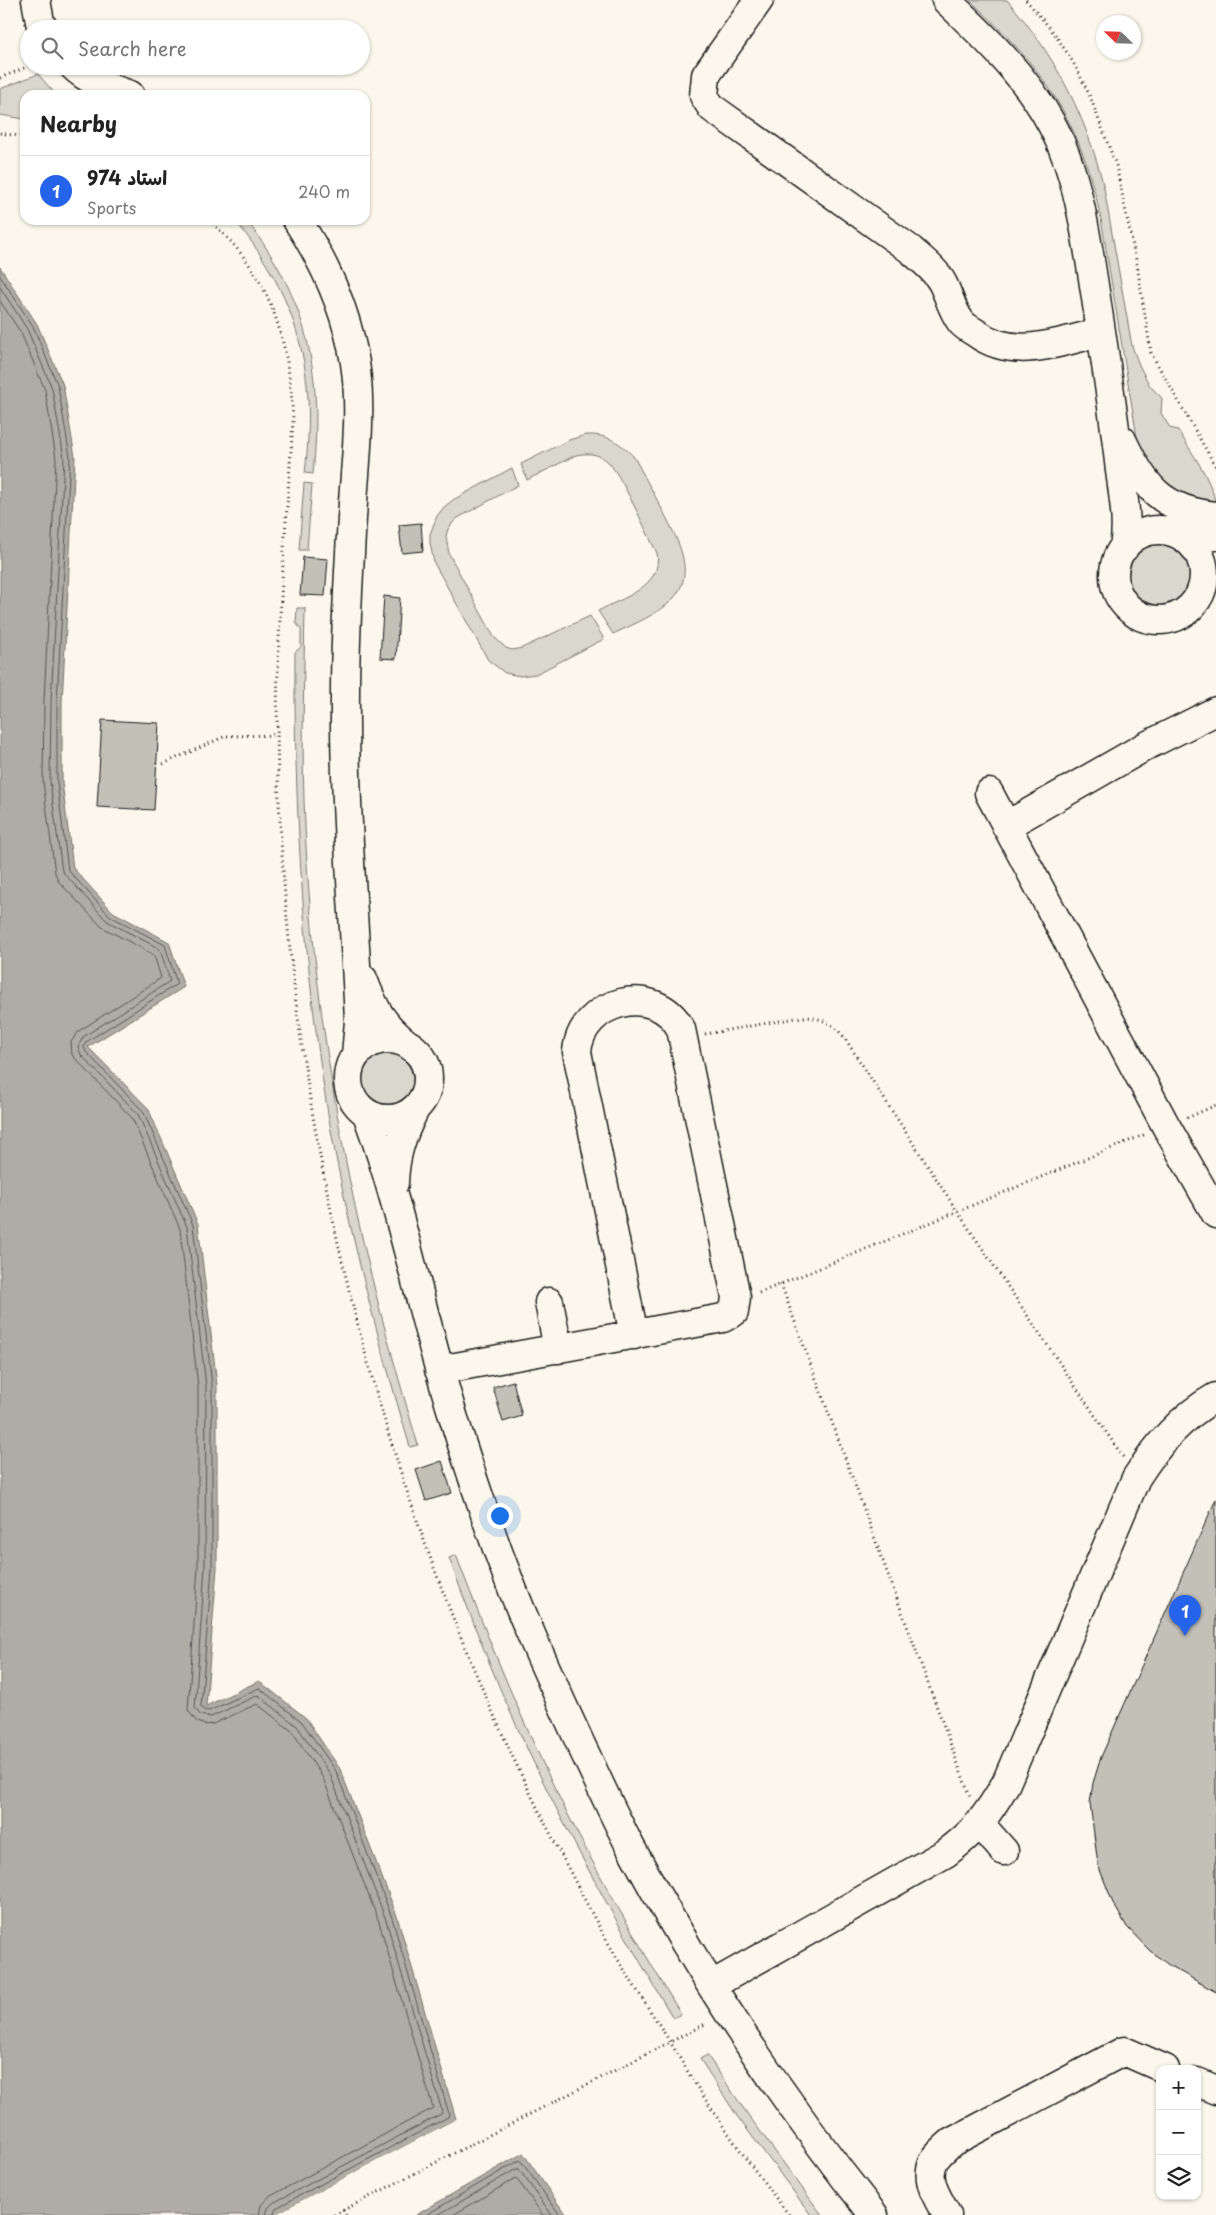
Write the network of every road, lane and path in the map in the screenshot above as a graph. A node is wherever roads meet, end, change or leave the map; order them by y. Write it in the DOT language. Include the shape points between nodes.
graph roads {
  1 [pos="36,0"];
  2 [pos="759,0"];
  3 [pos="946,0"];
  4 [pos="1026,0"];
  5 [pos="40,20"];
  6 [pos="20,70"];
  7 [pos="85,75"];
  8 [pos="0,78"];
  9 [pos="116,90"];
  10 [pos="0,133"];
  11 [pos="20,136"];
  12 [pos="300,225"];
  13 [pos="1101,332"];
  14 [pos="1116,428"];
  15 [pos="1216,467"];
  16 [pos="1216,516"];
  17 [pos="1216,536"];
  18 [pos="1183,537"];
  19 [pos="1124,548"];
  20 [pos="1210,577"];
  21 [pos="1216,711"];
  22 [pos="277,735"];
  23 [pos="163,764"];
  24 [pos="989,793"];
  25 [pos="1006,826"];
  26 [pos="357,964"];
  27 [pos="682,1038"];
  28 [pos="406,1043"];
  29 [pos="356,1055"];
  30 [pos="1216,1105"];
  31 [pos="415,1110"];
  32 [pos="367,1114"];
  33 [pos="1166,1126"];
  34 [pos="394,1194"];
  35 [pos="957,1212"];
  36 [pos="1216,1214"];
  37 [pos="782,1284"];
  38 [pos="736,1298"];
  39 [pos="549,1302"];
  40 [pos="634,1335"];
  41 [pos="558,1349"];
  42 [pos="439,1370"];
  43 [pos="1216,1397"];
  44 [pos="1136,1478"];
  45 [pos="980,1824"];
  46 [pos="1004,1851"];
  47 [pos="712,1985"];
  48 [pos="728,2012"];
  49 [pos="1156,2065"];
  50 [pos="1201,2084"];
  51 [pos="1216,2090"];
  52 [pos="343,2210"];
  53 [pos="334,2215"];
  54 [pos="346,2215"];
  55 [pos="874,2215"];
  56 [pos="947,2215"];
  1 -- 5 [label="street"];
  2 -- 13 [label="street" via="706,75 704,96 712,108 930,267 942,282 961,322 982,338 1000,346 1020,349 1047,346"];
  3 -- 13 [label="street" via="1028,84 1052,124 1072,176"];
  4 -- 15 [label="path" via="1073,62 1089,94 1116,165 1137,265 1150,353"];
  6 -- 8 [label="path"];
  7 -- 9 [label="street"];
  10 -- 11 [label="path"];
  12 -- 26 [label="street" via="330,279 345,319 355,364 358,423 347,595 345,732"];
  13 -- 14 [label="street"];
  14 -- 16 [label="street" via="1150,489 1171,504 1193,513"];
  14 -- 19 [label="street" via="1126,511"];
  17 -- 18 [label="street"];
  18 -- 19 [label="street" via="1168,531 1152,531 1132,539"];
  18 -- 20 [label="street" via="1193,545"];
  19 -- 20 [label="street" via="1116,566 1115,586 1129,609 1141,616 1154,620 1180,614 1192,606"];
  21 -- 25 [label="street" via="1146,746"];
  22 -- 23 [label="path" via="226,736"];
  24 -- 25 [label="street"];
  25 -- 33 [label="street"];
  26 -- 28 [label="street" via="372,1005 388,1029"];
  26 -- 29 [label="street" via="360,1021"];
  27 -- 35 [label="path" via="802,1017 826,1020 844,1037"];
  27 -- 38 [label="street"];
  27 -- 40 [label="street" via="681,1028 672,1016 657,1006 635,1001 622,1002 598,1013 588,1022 578,1040 579,1063"];
  28 -- 29 [label="street" via="379,1040 366,1045"];
  28 -- 31 [label="street" via="424,1061 428,1074 428,1087"];
  29 -- 32 [label="street" via="349,1073 350,1093"];
  30 -- 33 [label="path"];
  31 -- 32 [label="street" via="391,1120"];
  31 -- 34 [label="street" via="400,1138"];
  32 -- 34 [label="street"];
  33 -- 35 [label="path"];
  33 -- 36 [label="street"];
  34 -- 42 [label="street"];
  35 -- 37 [label="path"];
  35 -- 44 [label="path"];
  37 -- 38 [label="path"];
  37 -- 45 [label="path"];
  38 -- 40 [label="street" via="734,1312 723,1318"];
  39 -- 41 [label="street"];
  40 -- 41 [label="street"];
  41 -- 42 [label="street"];
  42 -- 47 [label="street" via="489,1528 538,1653 630,1845"];
  43 -- 44 [label="street" via="1174,1428 1154,1449"];
  44 -- 45 [label="street" via="1006,1783"];
  45 -- 46 [label="street"];
  45 -- 47 [label="street" via="946,1853"];
  47 -- 48 [label="street"];
  48 -- 52 [label="path"];
  48 -- 55 [label="street" via="830,2160"];
  49 -- 56 [label="street" via="1124,2051 952,2142 934,2160 932,2169 933,2190"];
  50 -- 51 [label="street"];
  52 -- 53 [label="path"];
  52 -- 54 [label="path"];
}
